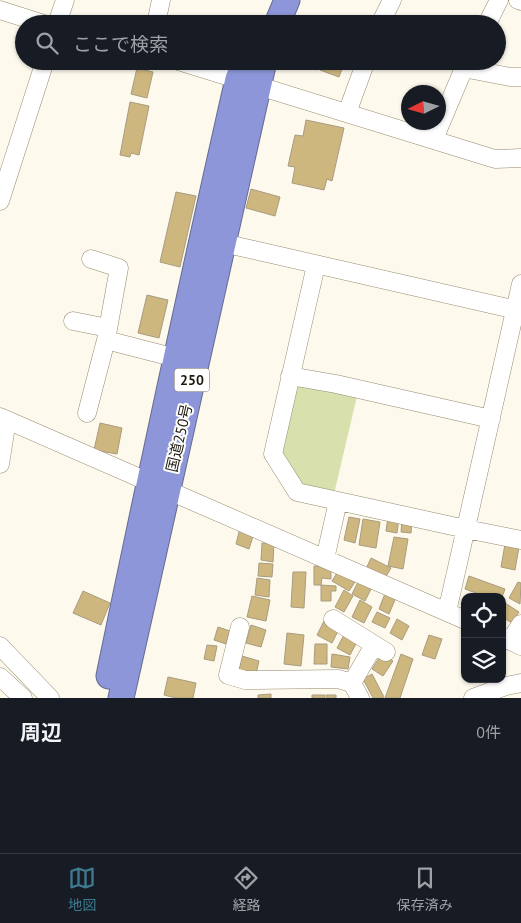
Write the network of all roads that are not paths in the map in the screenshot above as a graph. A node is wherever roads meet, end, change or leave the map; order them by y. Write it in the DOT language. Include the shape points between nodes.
graph roads {
  1 [pos="65,0"];
  2 [pos="161,0"];
  3 [pos="268,0"];
  4 [pos="287,0"];
  5 [pos="392,0"];
  6 [pos="499,0"];
  7 [pos="0,10"];
  8 [pos="16,15"];
  9 [pos="60,15"];
  10 [pos="158,15"];
  11 [pos="262,15"];
  12 [pos="281,15"];
  13 [pos="384,15"];
  14 [pos="492,15"];
  15 [pos="42,70"];
  16 [pos="219,70"];
  17 [pos="363,70"];
  18 [pos="463,70"];
  19 [pos="484,70"];
  20 [pos="247,76"];
  21 [pos="521,77"];
  22 [pos="347,113"];
  23 [pos="434,139"];
  24 [pos="521,158"];
  25 [pos="1,192"];
  26 [pos="223,243"];
  27 [pos="91,259"];
  28 [pos="316,265"];
  29 [pos="521,284"];
  30 [pos="518,310"];
  31 [pos="73,321"];
  32 [pos="107,334"];
  33 [pos="176,358"];
  34 [pos="290,376"];
  35 [pos="87,413"];
  36 [pos="3,419"];
  37 [pos="491,419"];
  38 [pos="0,464"];
  39 [pos="158,485"];
  40 [pos="338,501"];
  41 [pos="466,529"];
  42 [pos="521,540"];
  43 [pos="325,559"];
  44 [pos="447,612"];
  45 [pos="461,618"];
  46 [pos="333,619"];
  47 [pos="521,624"];
  48 [pos="240,626"];
  49 [pos="511,641"];
  50 [pos="0,646"];
  51 [pos="0,677"];
  52 [pos="521,683"];
  53 [pos="356,691"];
  54 [pos="23,698"];
  55 [pos="50,698"];
  56 [pos="104,698"];
  57 [pos="122,698"];
  58 [pos="472,698"];
  1 -- 9 [label="street"];
  2 -- 10 [label="street"];
  3 -- 11 [label="highway"];
  4 -- 12 [label="highway"];
  5 -- 13 [label="street"];
  6 -- 14 [label="street"];
  7 -- 8 [label="street"];
  15 -- 25 [label="street"];
  16 -- 20 [label="street"];
  17 -- 22 [label="street"];
  18 -- 23 [label="street"];
  19 -- 21 [label="street"];
  20 -- 22 [label="street"];
  20 -- 26 [label="highway, 国道250号 / 250"];
  20 -- 33 [label="highway, 国道250号 / 250"];
  22 -- 23 [label="street"];
  23 -- 24 [label="street" via="495,158"];
  26 -- 28 [label="street"];
  26 -- 39 [label="highway, 国道250号 / 250"];
  27 -- 32 [label="street" via="119,268"];
  28 -- 30 [label="street"];
  28 -- 34 [label="street"];
  29 -- 30 [label="street"];
  30 -- 37 [label="street"];
  31 -- 32 [label="street"];
  32 -- 33 [label="street"];
  32 -- 35 [label="street"];
  33 -- 39 [label="highway, 国道250号 / 250"];
  34 -- 37 [label="street"];
  34 -- 40 [label="street" via="273,454 296,492"];
  36 -- 38 [label="street"];
  36 -- 39 [label="street"];
  37 -- 41 [label="street"];
  39 -- 43 [label="street"];
  39 -- 56 [label="highway, 国道250号 / 250"];
  39 -- 57 [label="highway, 国道250号 / 250"];
  40 -- 41 [label="street"];
  40 -- 43 [label="street"];
  41 -- 42 [label="street"];
  41 -- 44 [label="street"];
  43 -- 44 [label="street"];
  44 -- 45 [label="street"];
  46 -- 53 [label="street" via="380,648"];
  47 -- 49 [label="street"];
  48 -- 53 [label="street" via="228,675 245,680 338,679"];
  50 -- 55 [label="street"];
  51 -- 54 [label="street"];
  52 -- 58 [label="street"];
}
